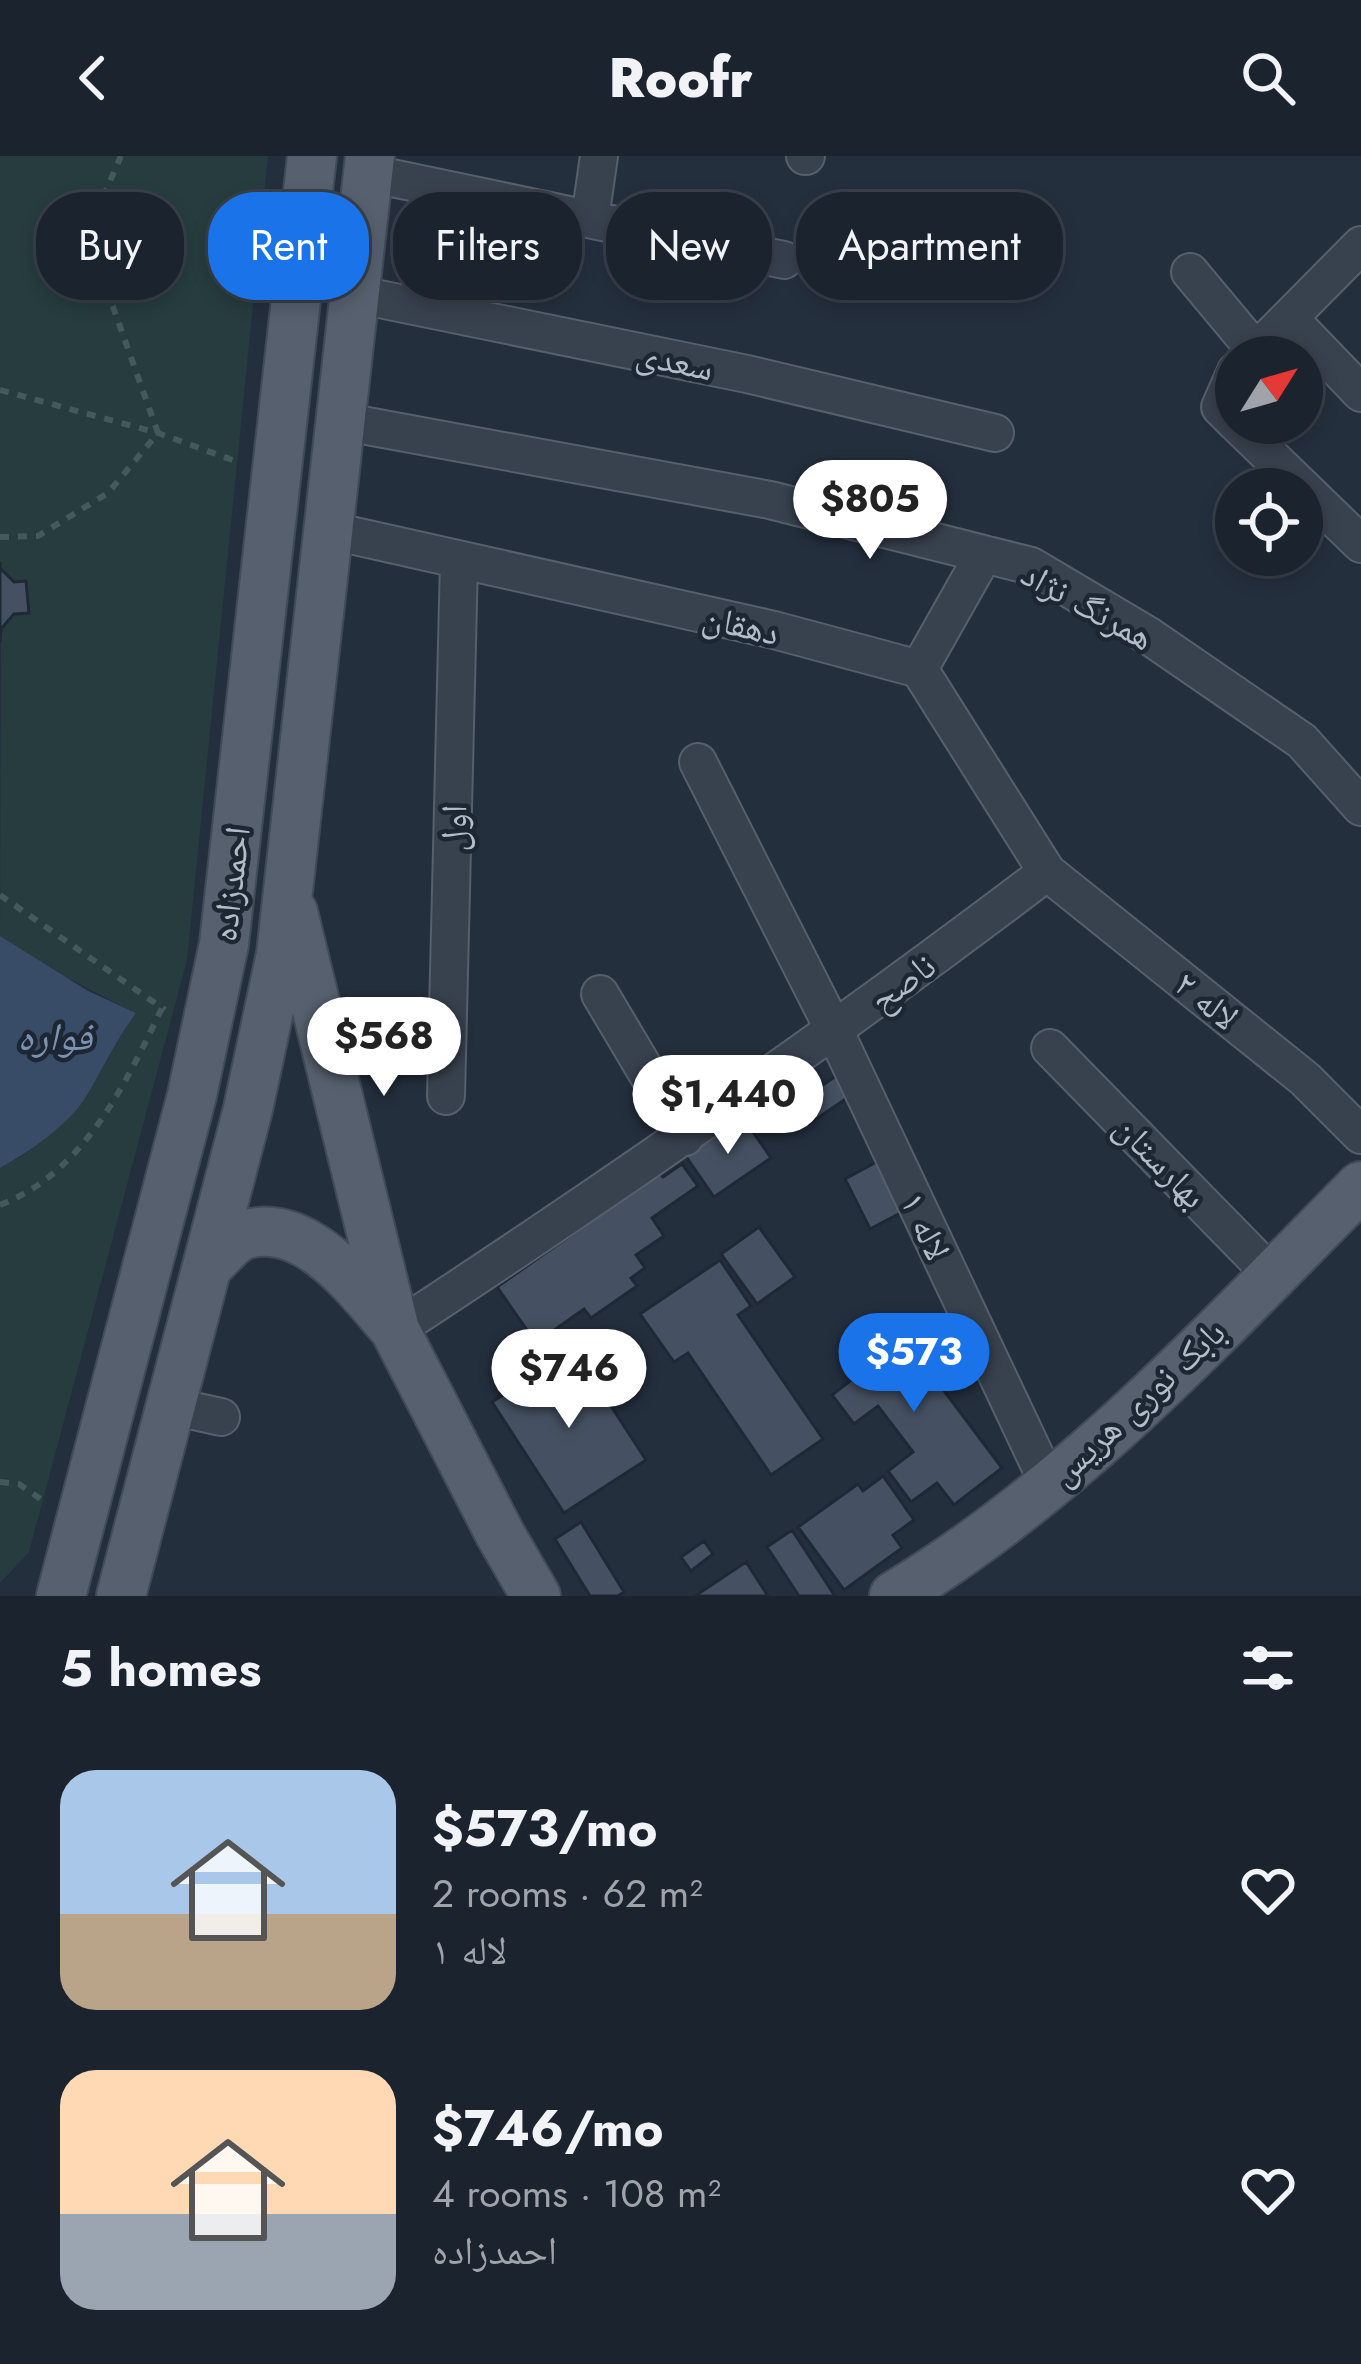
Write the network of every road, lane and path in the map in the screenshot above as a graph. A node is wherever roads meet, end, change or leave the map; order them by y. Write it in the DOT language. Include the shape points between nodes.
graph roads {
  1 [pos="122,156"];
  2 [pos="313,156"];
  3 [pos="599,156"];
  4 [pos="369,165"];
  5 [pos="590,219"];
  6 [pos="1361,245"];
  7 [pos="784,260"];
  8 [pos="1190,272"];
  9 [pos="369,297"];
  10 [pos="354,300"];
  11 [pos="1289,318"];
  12 [pos="1231,336"];
  13 [pos="1271,336"];
  14 [pos="0,390"];
  15 [pos="1361,393"];
  16 [pos="340,422"];
  17 [pos="994,433"];
  18 [pos="158,434"];
  19 [pos="1258,444"];
  20 [pos="276,476"];
  21 [pos="328,530"];
  22 [pos="0,537"];
  23 [pos="1361,544"];
  24 [pos="984,554"];
  25 [pos="459,561"];
  26 [pos="920,669"];
  27 [pos="698,762"];
  28 [pos="1361,807"];
  29 [pos="1047,872"];
  30 [pos="287,890"];
  31 [pos="0,895"];
  32 [pos="600,994"];
  33 [pos="162,1008"];
  34 [pos="835,1032"];
  35 [pos="205,1036"];
  36 [pos="1050,1048"];
  37 [pos="446,1096"];
  38 [pos="1361,1136"];
  39 [pos="685,1137"];
  40 [pos="1361,1186"];
  41 [pos="0,1205"];
  42 [pos="208,1266"];
  43 [pos="1272,1275"];
  44 [pos="395,1330"];
  45 [pos="171,1406"];
  46 [pos="221,1417"];
  47 [pos="0,1482"];
  48 [pos="1049,1484"];
  49 [pos="80,1526"];
  50 [pos="135,1541"];
  51 [pos="61,1596"];
  52 [pos="121,1596"];
  53 [pos="536,1596"];
  54 [pos="894,1596"];
  1 -- 18 [label="path" via="86,234"];
  2 -- 20 [label="main road, احمدزاده"];
  3 -- 5 [label="street"];
  4 -- 5 [label="street"];
  5 -- 7 [label="street"];
  6 -- 11 [label="street"];
  8 -- 12 [label="street"];
  9 -- 17 [label="street, سعدی"];
  10 -- 16 [label="main road, احمدزاده"];
  11 -- 13 [label="street"];
  11 -- 15 [label="street"];
  14 -- 18 [label="path"];
  16 -- 21 [label="main road, احمدزاده"];
  16 -- 24 [label="street, همرنگ نژاد" via="770,500"];
  18 -- 20 [label="path"];
  18 -- 22 [label="path" via="108,493 38,536"];
  19 -- 23 [label="street"];
  20 -- 35 [label="main road, احمدزاده" via="224,944"];
  21 -- 25 [label="street, دهقان"];
  21 -- 30 [label="main road, احمدزاده"];
  24 -- 26 [label="street"];
  24 -- 28 [label="street, همرنگ نژاد" via="1030,566 1149,637 1302,741"];
  25 -- 26 [label="street, دهقان"];
  25 -- 37 [label="street, اول"];
  26 -- 29 [label="street"];
  27 -- 34 [label="street, لاله ۱"];
  29 -- 34 [label="street, ناصح"];
  29 -- 38 [label="street, لاله ۲" via="1306,1079"];
  30 -- 42 [label="main road, احمدزاده" via="276,976"];
  30 -- 44 [label="main road, احمدزاده"];
  31 -- 33 [label="path"];
  32 -- 39 [label="street"];
  33 -- 35 [label="path"];
  33 -- 41 [label="path" via="123,1091 80,1148"];
  34 -- 39 [label="street, ناصح"];
  34 -- 48 [label="street, لاله ۱"];
  35 -- 49 [label="main road, احمدزاده"];
  36 -- 43 [label="street, بهارستان"];
  39 -- 44 [label="street, ناصح"];
  40 -- 43 [label="main road, بابک نوری هریس"];
  42 -- 44 [label="main road, احمدزاده" via="243,1235 284,1234 323,1252"];
  42 -- 45 [label="main road, احمدزاده"];
  43 -- 48 [label="main road, بابک نوری هریس"];
  44 -- 53 [label="main road, احمدزاده"];
  45 -- 46 [label="street"];
  45 -- 50 [label="main road, احمدزاده"];
  47 -- 49 [label="path" via="20,1484"];
  48 -- 54 [label="main road, بابک نوری هریس"];
  49 -- 50 [label="main road"];
  49 -- 51 [label="main road, احمدزاده"];
  50 -- 52 [label="main road, احمدزاده"];
}
